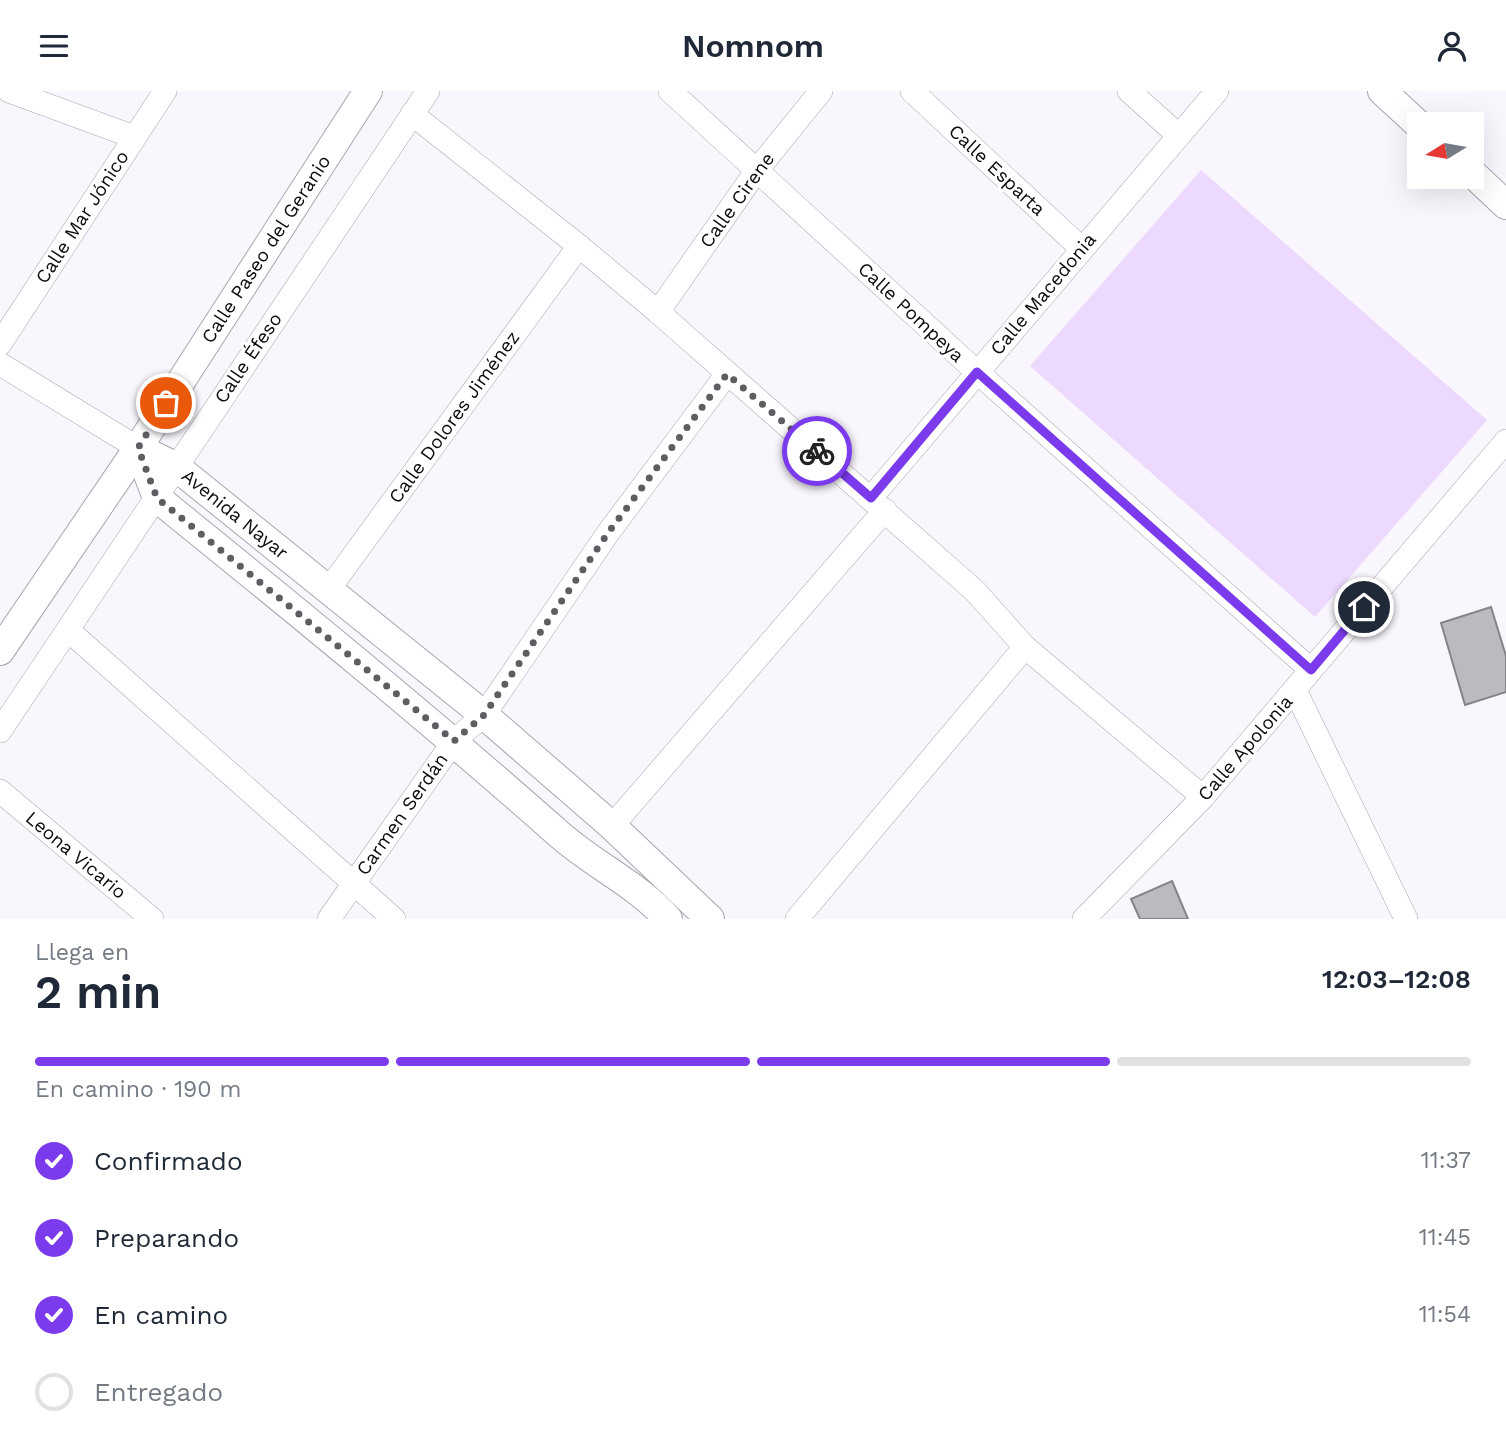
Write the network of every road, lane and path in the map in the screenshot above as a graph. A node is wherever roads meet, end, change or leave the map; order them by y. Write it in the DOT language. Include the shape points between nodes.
graph roads {
  1 [pos="9,91"];
  2 [pos="165,91"];
  3 [pos="368,91"];
  4 [pos="428,91"];
  5 [pos="670,91"];
  6 [pos="821,91"];
  7 [pos="912,91"];
  8 [pos="1129,91"];
  9 [pos="1217,91"];
  10 [pos="1382,91"];
  11 [pos="412,114"];
  12 [pos="1407,114"];
  13 [pos="1178,135"];
  14 [pos="134,137"];
  15 [pos="757,170"];
  16 [pos="1484,184"];
  17 [pos="1506,205"];
  18 [pos="579,246"];
  19 [pos="1082,249"];
  20 [pos="658,312"];
  21 [pos="0,344"];
  22 [pos="0,364"];
  23 [pos="977,372"];
  24 [pos="727,374"];
  25 [pos="1506,441"];
  26 [pos="138,448"];
  27 [pos="175,466"];
  28 [pos="157,498"];
  29 [pos="878,504"];
  30 [pos="329,589"];
  31 [pos="68,630"];
  32 [pos="1025,647"];
  33 [pos="0,651"];
  34 [pos="1311,670"];
  35 [pos="1295,690"];
  36 [pos="484,715"];
  37 [pos="0,731"];
  38 [pos="454,741"];
  39 [pos="0,791"];
  40 [pos="1203,797"];
  41 [pos="612,826"];
  42 [pos="353,883"];
  43 [pos="152,919"];
  44 [pos="329,919"];
  45 [pos="394,919"];
  46 [pos="668,919"];
  47 [pos="710,919"];
  48 [pos="797,919"];
  49 [pos="1084,919"];
  50 [pos="1406,919"];
  1 -- 14 [label="street"];
  2 -- 14 [label="street, Calle Mar Jónico"];
  3 -- 26 [label="street, Calle Paseo del Geranio"];
  4 -- 11 [label="street, Calle Éfeso"];
  5 -- 15 [label="street, Calle Pompeya"];
  6 -- 15 [label="street, Calle Cirene"];
  7 -- 19 [label="street, Calle Esparta"];
  8 -- 13 [label="street"];
  9 -- 13 [label="street, Calle Macedonia"];
  10 -- 12 [label="street"];
  11 -- 18 [label="street"];
  11 -- 27 [label="street, Calle Éfeso"];
  13 -- 19 [label="street, Calle Macedonia"];
  14 -- 21 [label="street, Calle Mar Jónico"];
  15 -- 20 [label="street, Calle Cirene"];
  15 -- 23 [label="street, Calle Pompeya"];
  16 -- 17 [label="street"];
  18 -- 20 [label="street"];
  18 -- 30 [label="street, Calle Dolores Jiménez"];
  19 -- 23 [label="street, Calle Macedonia"];
  20 -- 24 [label="street"];
  22 -- 26 [label="street"];
  23 -- 29 [label="street, Calle Macedonia"];
  23 -- 34 [label="street, Calle Pompeya"];
  24 -- 29 [label="street"];
  24 -- 36 [label="street, Carmen Serdán" via="608,533"];
  25 -- 34 [label="street, Calle Apolonia"];
  26 -- 27 [label="street, Avenida Nayar"];
  26 -- 28 [label="street, Avenida Nayar"];
  26 -- 33 [label="street, Calle Paseo del Geranio"];
  27 -- 28 [label="street, Calle Éfeso"];
  27 -- 30 [label="street, Avenida Nayar"];
  28 -- 31 [label="street, Calle Éfeso"];
  28 -- 38 [label="street, Avenida Nayar"];
  29 -- 32 [label="street" via="975,591"];
  29 -- 41 [label="street, Calle Macedonia"];
  30 -- 36 [label="street, Avenida Nayar"];
  31 -- 37 [label="street, Calle Éfeso"];
  31 -- 42 [label="street"];
  32 -- 40 [label="street"];
  32 -- 48 [label="street"];
  34 -- 35 [label="street, Calle Apolonia"];
  35 -- 40 [label="street, Calle Apolonia"];
  35 -- 50 [label="street"];
  36 -- 38 [label="street, Carmen Serdán"];
  36 -- 41 [label="street, Avenida Nayar"];
  38 -- 42 [label="street, Carmen Serdán"];
  38 -- 46 [label="street, Avenida Nayar" via="584,855 655,904"];
  39 -- 43 [label="street, Leona Vicario"];
  40 -- 49 [label="street, Calle Apolonia"];
  41 -- 47 [label="street, Avenida Nayar"];
  42 -- 44 [label="street, Carmen Serdán"];
  42 -- 45 [label="street"];
}
